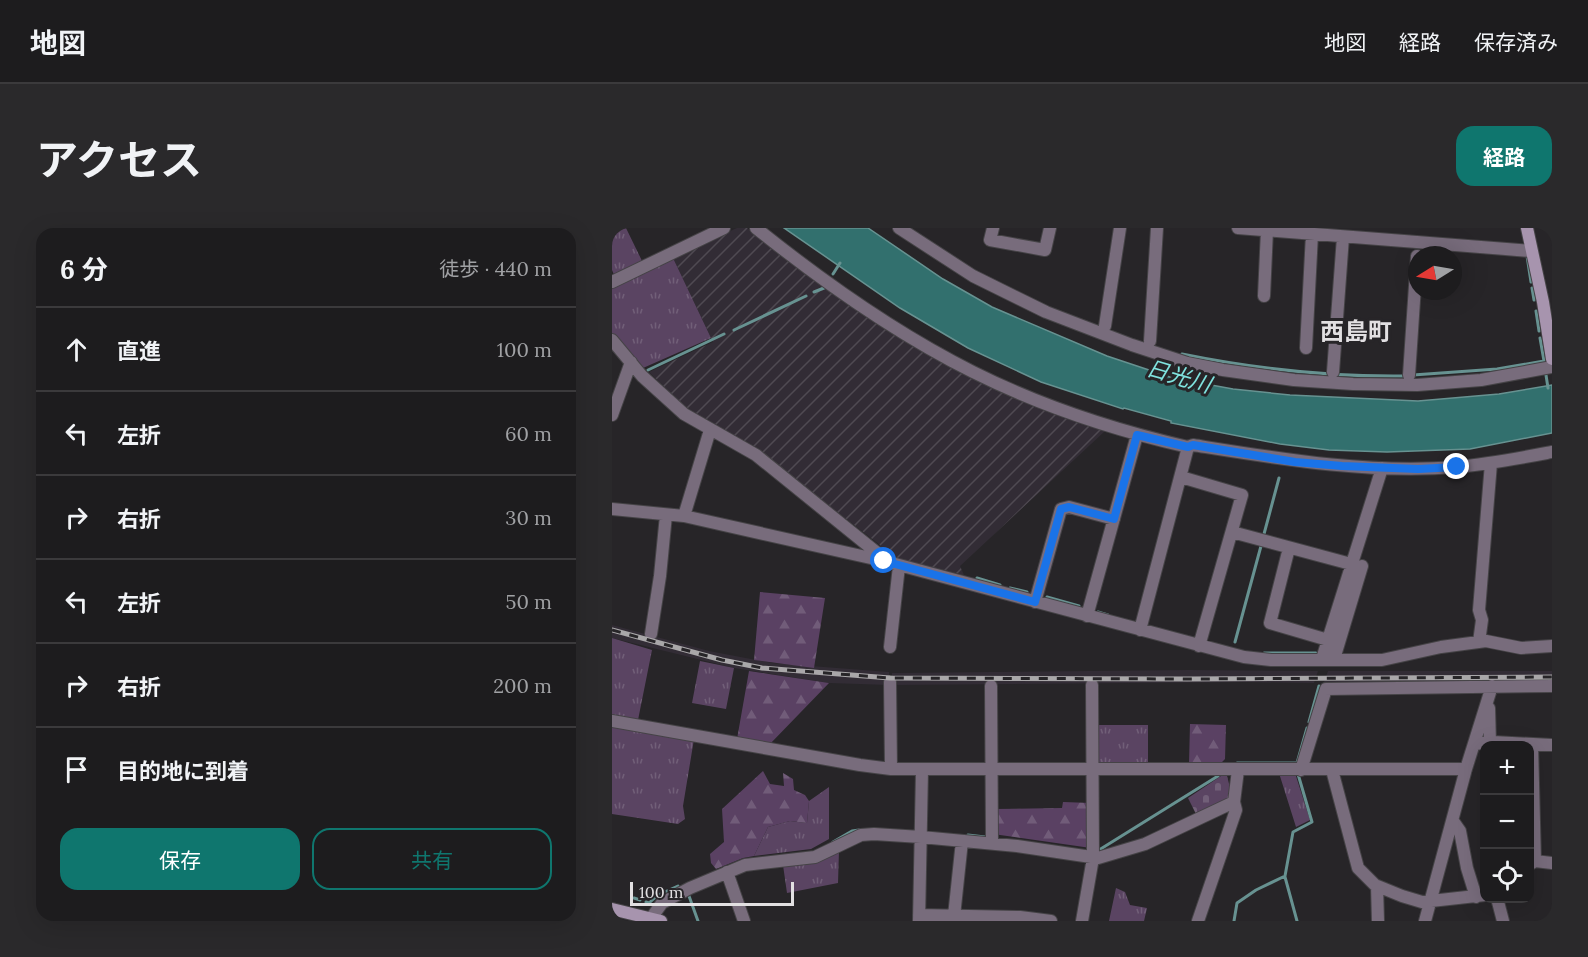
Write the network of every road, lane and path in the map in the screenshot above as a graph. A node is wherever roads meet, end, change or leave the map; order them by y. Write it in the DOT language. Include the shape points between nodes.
graph roads {
  1 [pos="723,228"];
  2 [pos="756,228"];
  3 [pos="899,228"];
  4 [pos="993,228"];
  5 [pos="1050,228"];
  6 [pos="1120,228"];
  7 [pos="1157,228"];
  8 [pos="1238,228"];
  9 [pos="1527,228"];
  10 [pos="1267,230"];
  11 [pos="1312,234"];
  12 [pos="1343,237"];
  13 [pos="1408,249"];
  14 [pos="1462,251"];
  15 [pos="1531,251"];
  16 [pos="612,282"];
  17 [pos="1264,296"];
  18 [pos="1414,300"];
  19 [pos="1105,326"];
  20 [pos="612,340"];
  21 [pos="1150,341"];
  22 [pos="1306,348"];
  23 [pos="1552,359"];
  24 [pos="631,362"];
  25 [pos="1552,367"];
  26 [pos="1334,372"];
  27 [pos="1409,375"];
  28 [pos="612,416"];
  29 [pos="710,430"];
  30 [pos="1137,435"];
  31 [pos="1188,447"];
  32 [pos="1552,452"];
  33 [pos="1491,463"];
  34 [pos="1382,468"];
  35 [pos="1181,477"];
  36 [pos="612,509"];
  37 [pos="666,514"];
  38 [pos="684,516"];
  39 [pos="1114,519"];
  40 [pos="1232,532"];
  41 [pos="1289,548"];
  42 [pos="884,561"];
  43 [pos="1356,565"];
  44 [pos="899,566"];
  45 [pos="1035,602"];
  46 [pos="1087,616"];
  47 [pos="1140,630"];
  48 [pos="651,634"];
  49 [pos="1328,640"];
  50 [pos="1479,642"];
  51 [pos="1199,646"];
  52 [pos="1552,646"];
  53 [pos="890,647"];
  54 [pos="1328,659"];
  55 [pos="890,682"];
  56 [pos="1092,685"];
  57 [pos="991,686"];
  58 [pos="1492,686"];
  59 [pos="1552,686"];
  60 [pos="1488,699"];
  61 [pos="612,720"];
  62 [pos="1490,741"];
  63 [pos="1474,744"];
  64 [pos="1480,744"];
  65 [pos="1534,744"];
  66 [pos="1552,745"];
  67 [pos="891,769"];
  68 [pos="1092,769"];
  69 [pos="1466,769"];
  70 [pos="922,770"];
  71 [pos="992,770"];
  72 [pos="1238,770"];
  73 [pos="1301,770"];
  74 [pos="1332,770"];
  75 [pos="1532,795"];
  76 [pos="1234,801"];
  77 [pos="1453,821"];
  78 [pos="921,837"];
  79 [pos="962,840"];
  80 [pos="992,843"];
  81 [pos="1532,849"];
  82 [pos="1092,858"];
  83 [pos="1534,863"];
  84 [pos="1552,863"];
  85 [pos="727,873"];
  86 [pos="1377,886"];
  87 [pos="1480,896"];
  88 [pos="1430,902"];
  89 [pos="1498,903"];
  90 [pos="612,909"];
  91 [pos="954,916"];
  92 [pos="919,918"];
  93 [pos="649,919"];
  94 [pos="996,919"];
  95 [pos="744,921"];
  96 [pos="1051,921"];
  97 [pos="1082,921"];
  98 [pos="1198,921"];
  99 [pos="1378,921"];
  100 [pos="1425,921"];
  101 [pos="1503,921"];
  1 -- 16 [label="street"];
  2 -- 30 [label="street" via="868,309 972,372"];
  3 -- 25 [label="street" via="973,276 1046,312 1186,363 1294,380 1417,385 1481,380"];
  4 -- 5 [label="street" via="990,240 1045,250"];
  6 -- 19 [label="street"];
  7 -- 21 [label="street"];
  8 -- 10 [label="street"];
  9 -- 15 [label="main road"];
  10 -- 11 [label="street"];
  10 -- 17 [label="street"];
  11 -- 12 [label="street"];
  11 -- 22 [label="street"];
  12 -- 13 [label="street"];
  12 -- 26 [label="street"];
  14 -- 15 [label="street"];
  15 -- 23 [label="main road"];
  18 -- 27 [label="street"];
  20 -- 24 [label="street"];
  24 -- 28 [label="street"];
  24 -- 29 [label="street" via="684,414"];
  29 -- 38 [label="street"];
  29 -- 42 [label="street" via="756,455"];
  30 -- 31 [label="street"];
  30 -- 39 [label="street"];
  31 -- 34 [label="street" via="1295,462"];
  31 -- 35 [label="street"];
  32 -- 33 [label="street"];
  33 -- 34 [label="street"];
  33 -- 50 [label="street"];
  34 -- 43 [label="street"];
  35 -- 40 [label="street" via="1242,495"];
  35 -- 47 [label="street"];
  36 -- 37 [label="street"];
  37 -- 38 [label="street"];
  37 -- 48 [label="street"];
  38 -- 42 [label="street"];
  39 -- 45 [label="street" via="1069,507 1061,509"];
  39 -- 46 [label="street"];
  40 -- 41 [label="street"];
  40 -- 51 [label="street"];
  41 -- 43 [label="street"];
  41 -- 49 [label="street" via="1270,623"];
  42 -- 44 [label="street"];
  43 -- 49 [label="street"];
  43 -- 54 [label="street"];
  44 -- 45 [label="street"];
  44 -- 53 [label="street"];
  45 -- 46 [label="street"];
  46 -- 47 [label="street"];
  47 -- 51 [label="street"];
  49 -- 54 [label="street"];
  50 -- 52 [label="street" via="1521,648"];
  50 -- 54 [label="street" via="1441,646 1382,660"];
  51 -- 54 [label="street" via="1271,660"];
  55 -- 67 [label="street"];
  56 -- 68 [label="street"];
  57 -- 71 [label="street"];
  58 -- 59 [label="street"];
  58 -- 60 [label="street"];
  58 -- 73 [label="street" via="1326,689"];
  60 -- 62 [label="street"];
  60 -- 63 [label="street"];
  61 -- 67 [label="street"];
  63 -- 64 [label="street"];
  63 -- 69 [label="street"];
  65 -- 66 [label="street"];
  67 -- 70 [label="street"];
  68 -- 71 [label="street"];
  68 -- 72 [label="street"];
  68 -- 82 [label="street"];
  69 -- 74 [label="street"];
  69 -- 77 [label="street"];
  70 -- 71 [label="street"];
  70 -- 78 [label="street"];
  71 -- 80 [label="street"];
  72 -- 73 [label="street"];
  72 -- 76 [label="street"];
  73 -- 74 [label="street"];
  74 -- 86 [label="street" via="1358,868"];
  75 -- 81 [label="street"];
  76 -- 82 [label="street" via="1145,844"];
  76 -- 98 [label="street" via="1236,810"];
  77 -- 87 [label="street" via="1460,831 1467,868"];
  77 -- 88 [label="street"];
  78 -- 79 [label="street"];
  78 -- 85 [label="street" via="861,835 815,857 745,865"];
  78 -- 92 [label="street"];
  79 -- 80 [label="street"];
  79 -- 91 [label="street"];
  80 -- 82 [label="street"];
  82 -- 97 [label="street"];
  83 -- 84 [label="street"];
  85 -- 93 [label="street" via="662,903"];
  85 -- 95 [label="street"];
  86 -- 88 [label="street"];
  86 -- 99 [label="street"];
  87 -- 88 [label="street"];
  88 -- 100 [label="street"];
  89 -- 101 [label="street"];
  90 -- 93 [label="main road"];
  91 -- 92 [label="street"];
  91 -- 94 [label="street"];
  94 -- 96 [label="street"];
}
